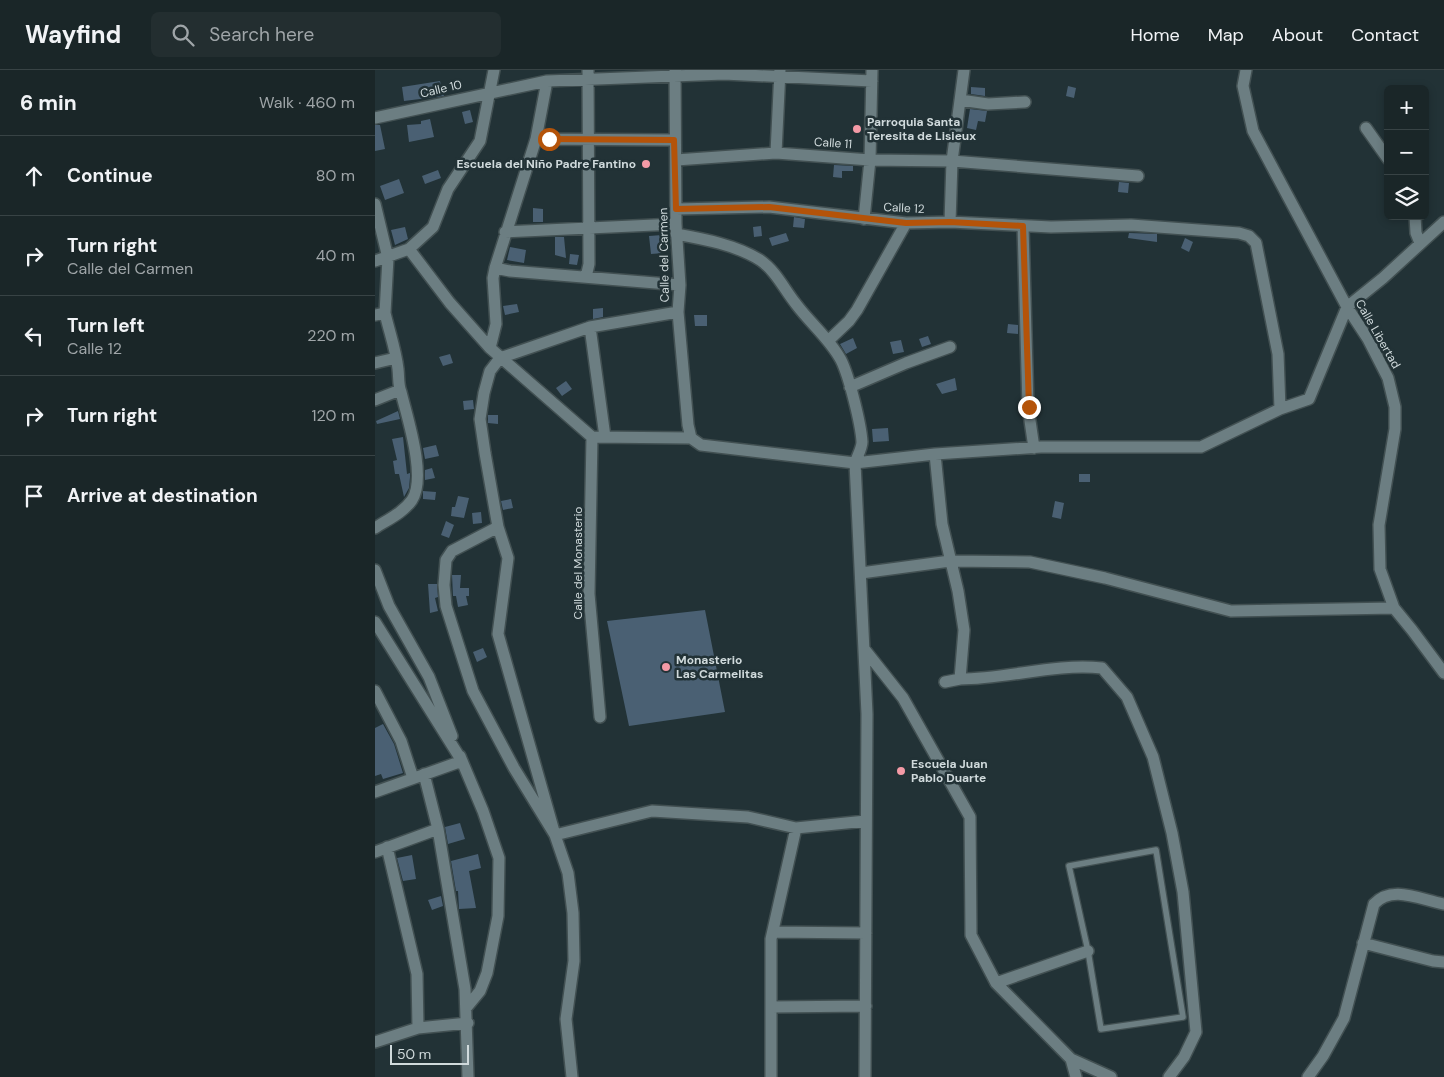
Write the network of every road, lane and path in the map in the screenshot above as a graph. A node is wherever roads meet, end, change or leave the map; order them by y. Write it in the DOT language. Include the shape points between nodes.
graph roads {
  1 [pos="494,70"];
  2 [pos="965,70"];
  3 [pos="1245,70"];
  4 [pos="675,72"];
  5 [pos="588,74"];
  6 [pos="780,74"];
  7 [pos="872,76"];
  8 [pos="547,80"];
  9 [pos="491,92"];
  10 [pos="960,100"];
  11 [pos="1025,102"];
  12 [pos="375,118"];
  13 [pos="1366,128"];
  14 [pos="536,139"];
  15 [pos="587,139"];
  16 [pos="674,140"];
  17 [pos="776,153"];
  18 [pos="1384,154"];
  19 [pos="676,160"];
  20 [pos="871,160"];
  21 [pos="952,161"];
  22 [pos="1138,176"];
  23 [pos="375,204"];
  24 [pos="676,209"];
  25 [pos="864,219"];
  26 [pos="1415,220"];
  27 [pos="950,222"];
  28 [pos="1444,222"];
  29 [pos="906,223"];
  30 [pos="1023,226"];
  31 [pos="676,229"];
  32 [pos="589,230"];
  33 [pos="505,232"];
  34 [pos="1420,243"];
  35 [pos="409,249"];
  36 [pos="388,258"];
  37 [pos="375,260"];
  38 [pos="495,268"];
  39 [pos="586,277"];
  40 [pos="680,285"];
  41 [pos="1347,307"];
  42 [pos="678,312"];
  43 [pos="380,314"];
  44 [pos="590,327"];
  45 [pos="828,341"];
  46 [pos="950,347"];
  47 [pos="490,348"];
  48 [pos="396,358"];
  49 [pos="500,358"];
  50 [pos="375,362"];
  51 [pos="850,388"];
  52 [pos="400,390"];
  53 [pos="375,400"];
  54 [pos="1280,409"];
  55 [pos="592,437"];
  56 [pos="605,437"];
  57 [pos="691,438"];
  58 [pos="1034,448"];
  59 [pos="935,454"];
  60 [pos="855,463"];
  61 [pos="498,527"];
  62 [pos="375,528"];
  63 [pos="950,561"];
  64 [pos="375,570"];
  65 [pos="861,573"];
  66 [pos="1393,608"];
  67 [pos="375,622"];
  68 [pos="865,650"];
  69 [pos="1444,674"];
  70 [pos="960,679"];
  71 [pos="945,682"];
  72 [pos="375,691"];
  73 [pos="599,717"];
  74 [pos="462,761"];
  75 [pos="419,776"];
  76 [pos="375,792"];
  77 [pos="866,821"];
  78 [pos="797,828"];
  79 [pos="437,829"];
  80 [pos="555,835"];
  81 [pos="387,847"];
  82 [pos="375,852"];
  83 [pos="1444,904"];
  84 [pos="773,932"];
  85 [pos="866,933"];
  86 [pos="1363,943"];
  87 [pos="1088,950"];
  88 [pos="1444,962"];
  89 [pos="996,983"];
  90 [pos="866,1006"];
  91 [pos="771,1007"];
  92 [pos="466,1008"];
  93 [pos="468,1023"];
  94 [pos="418,1028"];
  95 [pos="375,1042"];
  96 [pos="1071,1059"];
  97 [pos="467,1077"];
  98 [pos="572,1077"];
  99 [pos="771,1077"];
  100 [pos="865,1077"];
  101 [pos="1076,1077"];
  102 [pos="1111,1077"];
  103 [pos="1169,1077"];
  104 [pos="1308,1077"];
  1 -- 9 [label="street"];
  2 -- 10 [label="street"];
  3 -- 41 [label="street, Calle Libertad" via="1243,86 1253,131"];
  4 -- 5 [label="street, Calle 10"];
  4 -- 6 [label="street, Calle 10"];
  4 -- 16 [label="street, Calle del Carmen"];
  5 -- 8 [label="street, Calle 10"];
  5 -- 15 [label="street"];
  6 -- 7 [label="street, Calle 10"];
  6 -- 17 [label="street"];
  7 -- 20 [label="street"];
  8 -- 9 [label="street, Calle 10"];
  8 -- 14 [label="street"];
  9 -- 12 [label="street, Calle 10"];
  9 -- 35 [label="street" via="480,141 448,189 433,227"];
  10 -- 11 [label="street" via="989,104"];
  10 -- 21 [label="street"];
  13 -- 18 [label="street"];
  14 -- 15 [label="street"];
  14 -- 33 [label="street"];
  15 -- 16 [label="street"];
  15 -- 32 [label="street"];
  16 -- 19 [label="street, Calle del Carmen"];
  17 -- 19 [label="street, Calle 11"];
  17 -- 20 [label="street, Calle 11"];
  19 -- 24 [label="street, Calle del Carmen"];
  20 -- 21 [label="street, Calle 11"];
  20 -- 25 [label="street"];
  21 -- 22 [label="street, Calle 11"];
  21 -- 27 [label="street"];
  23 -- 36 [label="street"];
  24 -- 25 [label="street, Calle 12" via="769,207"];
  24 -- 31 [label="street, Calle del Carmen"];
  25 -- 29 [label="street, Calle 12"];
  26 -- 34 [label="street"];
  27 -- 29 [label="street, Calle 12"];
  27 -- 30 [label="street, Calle 12"];
  28 -- 34 [label="street"];
  29 -- 45 [label="street" via="857,310"];
  30 -- 54 [label="street, Calle 12" via="1131,225 1249,236 1256,243 1278,354"];
  30 -- 58 [label="street" via="1029,407"];
  31 -- 32 [label="street"];
  31 -- 40 [label="street, Calle del Carmen"];
  31 -- 45 [label="street" via="759,260 776,274 796,305"];
  32 -- 33 [label="street"];
  32 -- 39 [label="street"];
  33 -- 38 [label="street"];
  34 -- 41 [label="street"];
  35 -- 36 [label="street"];
  35 -- 47 [label="street"];
  36 -- 37 [label="street"];
  36 -- 43 [label="street"];
  38 -- 39 [label="street"];
  38 -- 47 [label="street" via="496,324"];
  39 -- 40 [label="street"];
  40 -- 42 [label="street, Calle del Carmen"];
  41 -- 54 [label="street" via="1309,398"];
  41 -- 66 [label="street, Calle Libertad" via="1388,378 1395,407 1395,429 1379,525 1380,569"];
  42 -- 44 [label="street"];
  42 -- 57 [label="street, Calle del Carmen"];
  43 -- 48 [label="street"];
  44 -- 49 [label="street"];
  44 -- 56 [label="street"];
  45 -- 51 [label="street" via="841,361"];
  46 -- 51 [label="street"];
  47 -- 49 [label="street"];
  48 -- 50 [label="street"];
  48 -- 52 [label="street"];
  49 -- 55 [label="street"];
  49 -- 61 [label="street" via="488,378 481,419"];
  51 -- 60 [label="street" via="862,443"];
  52 -- 53 [label="street"];
  52 -- 62 [label="street" via="415,451 416,490 404,509"];
  54 -- 58 [label="street" via="1201,447"];
  55 -- 56 [label="street"];
  55 -- 73 [label="street, Calle del Monasterio" via="589,594"];
  56 -- 57 [label="street"];
  57 -- 60 [label="street" via="701,445"];
  58 -- 59 [label="street"];
  59 -- 60 [label="street"];
  59 -- 63 [label="street" via="942,524"];
  60 -- 65 [label="street"];
  61 -- 80 [label="street" via="508,558 498,634"];
  61 -- 80 [label="street" via="452,551 446,560 445,606 473,692"];
  63 -- 65 [label="street"];
  63 -- 66 [label="street" via="1030,562 1231,611"];
  63 -- 70 [label="street" via="964,630"];
  64 -- 74 [label="street" via="389,606 429,677"];
  65 -- 68 [label="street"];
  66 -- 69 [label="street, Calle Libertad"];
  67 -- 74 [label="street"];
  68 -- 77 [label="street"];
  68 -- 89 [label="street" via="903,698 970,817 971,935"];
  70 -- 71 [label="street"];
  70 -- 103 [label="street" via="1080,666 1102,668 1127,697 1153,757 1183,892 1196,1032 1184,1057"];
  72 -- 75 [label="street"];
  74 -- 75 [label="street"];
  74 -- 92 [label="street" via="499,858 498,916 487,973 480,991"];
  75 -- 76 [label="street"];
  75 -- 79 [label="street"];
  77 -- 78 [label="street"];
  77 -- 85 [label="street"];
  78 -- 80 [label="street" via="748,816 652,811"];
  78 -- 84 [label="street"];
  79 -- 81 [label="street"];
  79 -- 92 [label="street"];
  80 -- 98 [label="street" via="568,872 573,913 574,961 566,1019"];
  81 -- 82 [label="street"];
  81 -- 94 [label="street" via="417,974"];
  83 -- 86 [label="street" via="1393,892 1378,899"];
  84 -- 85 [label="street"];
  84 -- 91 [label="street"];
  85 -- 90 [label="street"];
  86 -- 88 [label="street"];
  86 -- 104 [label="street" via="1344,1018"];
  87 -- 87 [label="lane" via="1101,1028 1183,1017 1156,850 1069,866"];
  87 -- 89 [label="street"];
  89 -- 96 [label="street"];
  90 -- 91 [label="street"];
  90 -- 100 [label="street"];
  91 -- 99 [label="street"];
  92 -- 93 [label="street"];
  93 -- 94 [label="street"];
  93 -- 97 [label="street"];
  94 -- 95 [label="street"];
  96 -- 101 [label="street"];
  96 -- 102 [label="street"];
}
